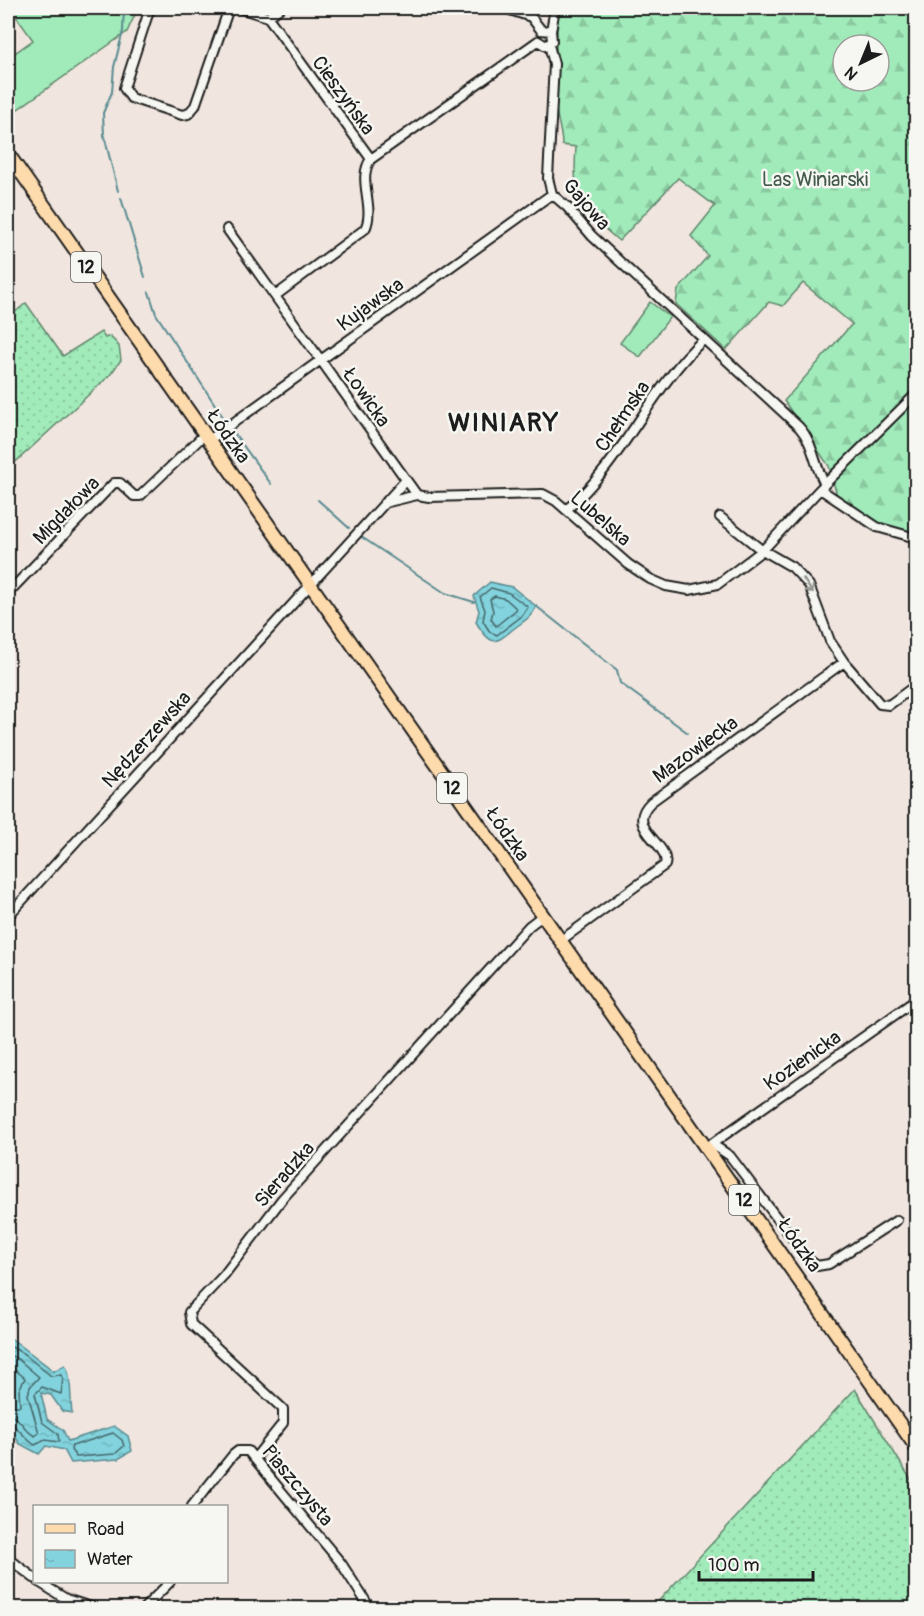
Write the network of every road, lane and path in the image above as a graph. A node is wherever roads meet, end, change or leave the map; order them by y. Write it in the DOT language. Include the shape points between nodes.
graph roads {
  1 [pos="150,8"];
  2 [pos="229,8"];
  3 [pos="239,8"];
  4 [pos="280,8"];
  5 [pos="504,8"];
  6 [pos="555,8"];
  7 [pos="268,17"];
  8 [pos="541,30"];
  9 [pos="551,31"];
  10 [pos="538,41"];
  11 [pos="549,45"];
  12 [pos="8,154"];
  13 [pos="371,159"];
  14 [pos="552,194"];
  15 [pos="227,229"];
  16 [pos="275,296"];
  17 [pos="703,340"];
  18 [pos="321,360"];
  19 [pos="916,394"];
  20 [pos="206,438"];
  21 [pos="405,481"];
  22 [pos="823,487"];
  23 [pos="417,495"];
  24 [pos="384,503"];
  25 [pos="566,510"];
  26 [pos="720,517"];
  27 [pos="916,538"];
  28 [pos="763,550"];
  29 [pos="309,584"];
  30 [pos="8,593"];
  31 [pos="844,662"];
  32 [pos="916,685"];
  33 [pos="8,916"];
  34 [pos="543,916"];
  35 [pos="560,941"];
  36 [pos="916,1000"];
  37 [pos="709,1146"];
  38 [pos="897,1220"];
  39 [pos="916,1447"];
  40 [pos="255,1458"];
  41 [pos="193,1505"];
  42 [pos="8,1558"];
  43 [pos="33,1577"];
  44 [pos="42,1583"];
  45 [pos="168,1583"];
  46 [pos="94,1608"];
  47 [pos="144,1608"];
  48 [pos="370,1608"];
  1 -- 2 [label="street" via="125,80 126,92 178,114 188,114 195,106"];
  3 -- 7 [label="street"];
  4 -- 7 [label="street"];
  5 -- 8 [label="street" via="531,17"];
  6 -- 9 [label="street"];
  7 -- 13 [label="street, Cieszyńska"];
  8 -- 9 [label="street"];
  8 -- 10 [label="street"];
  9 -- 11 [label="street" via="553,39"];
  10 -- 11 [label="street"];
  10 -- 13 [label="street"];
  11 -- 14 [label="street, Gajowa" via="554,64 548,178"];
  12 -- 20 [label="main road, Łódzka / 12"];
  13 -- 16 [label="street, Cieszyńska" via="365,171 369,218 365,228"];
  14 -- 17 [label="street, Gajowa"];
  14 -- 18 [label="street, Kujawska"];
  15 -- 16 [label="street, Łowicka"];
  16 -- 18 [label="street, Łowicka"];
  17 -- 22 [label="street" via="803,431"];
  17 -- 25 [label="street, Chełmska" via="671,372 594,484"];
  18 -- 20 [label="street, Kujawska"];
  18 -- 21 [label="street, Łowicka"];
  19 -- 22 [label="street, Lubelska"];
  20 -- 29 [label="main road, Łódzka / 12"];
  20 -- 30 [label="street, Migdałowa" via="140,496 114,483"];
  21 -- 23 [label="street, Łowicka"];
  21 -- 24 [label="street"];
  22 -- 27 [label="street" via="884,531"];
  22 -- 28 [label="street, Lubelska"];
  23 -- 24 [label="street, Lubelska"];
  23 -- 25 [label="street, Lubelska" via="543,494"];
  24 -- 29 [label="street"];
  25 -- 28 [label="street, Lubelska" via="637,572 673,588 694,590 722,583"];
  26 -- 28 [label="street"];
  28 -- 31 [label="street, one-way" via="792,567 809,585 826,633"];
  29 -- 33 [label="street, Nędzerzewska"];
  29 -- 34 [label="main road, Łódzka / 12"];
  31 -- 32 [label="street" via="883,706"];
  31 -- 35 [label="street, Mazowiecka" via="647,805 644,828 665,856 665,866"];
  34 -- 35 [label="main road, Łódzka / 12"];
  34 -- 40 [label="street, Sieradzka" via="529,926 282,1199 224,1275 189,1312 191,1324 283,1409 283,1423"];
  35 -- 37 [label="main road, Łódzka / 12"];
  36 -- 37 [label="street, Kozienicka"];
  37 -- 38 [label="street" via="730,1156 817,1266 829,1264"];
  37 -- 39 [label="main road, Łódzka / 12"];
  40 -- 41 [label="street, Piaszczysta" via="248,1451 238,1451"];
  40 -- 48 [label="street, Piaszczysta" via="341,1563"];
  42 -- 43 [label="street"];
  44 -- 46 [label="street" via="66,1599"];
  45 -- 47 [label="street"];
}
